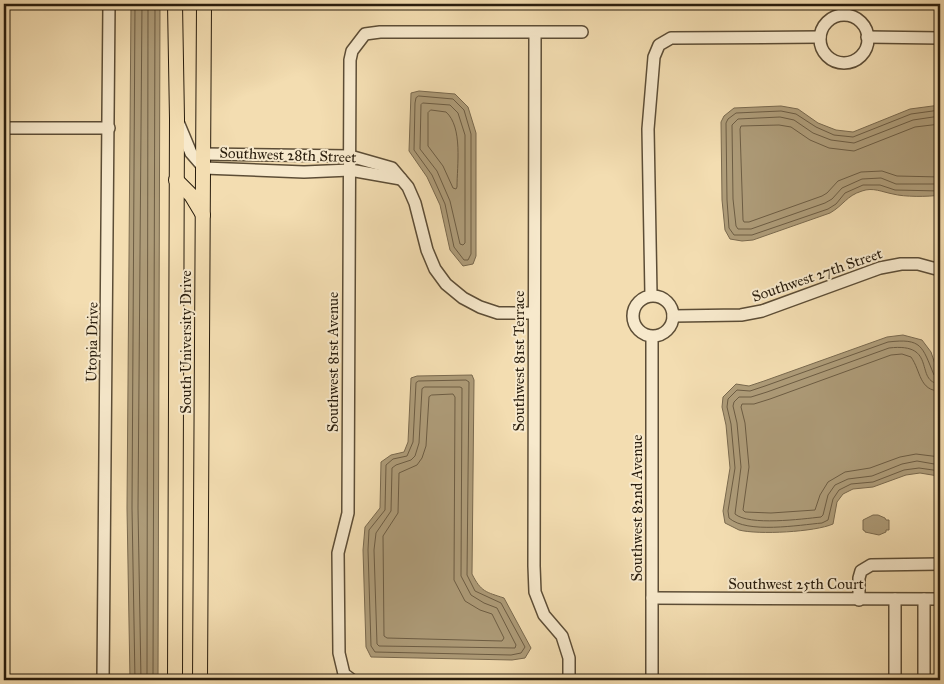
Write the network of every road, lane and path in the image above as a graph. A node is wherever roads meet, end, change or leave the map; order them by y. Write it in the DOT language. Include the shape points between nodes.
graph roads {
  1 [pos="109,4"];
  2 [pos="175,4"];
  3 [pos="204,4"];
  4 [pos="582,32"];
  5 [pos="535,33"];
  6 [pos="820,37"];
  7 [pos="868,37"];
  8 [pos="940,38"];
  9 [pos="177,120"];
  10 [pos="4,128"];
  11 [pos="109,128"];
  12 [pos="204,154"];
  13 [pos="350,156"];
  14 [pos="204,168"];
  15 [pos="350,170"];
  16 [pos="401,179"];
  17 [pos="176,180"];
  18 [pos="204,215"];
  19 [pos="940,270"];
  20 [pos="651,295"];
  21 [pos="534,313"];
  22 [pos="673,316"];
  23 [pos="652,337"];
  24 [pos="940,564"];
  25 [pos="652,598"];
  26 [pos="895,599"];
  27 [pos="924,599"];
  28 [pos="940,599"];
  29 [pos="859,600"];
  30 [pos="103,680"];
  31 [pos="175,680"];
  32 [pos="200,680"];
  33 [pos="352,680"];
  34 [pos="569,680"];
  35 [pos="652,680"];
  36 [pos="895,680"];
  37 [pos="924,680"];
  1 -- 11 [label="street, Utopia Drive"];
  2 -- 9 [label="main road, South University Drive"];
  3 -- 12 [label="main road, South University Drive"];
  4 -- 5 [label="street"];
  5 -- 13 [label="street, Southwest 81st Avenue" via="365,34 352,50 350,60"];
  5 -- 21 [label="street, Southwest 81st Terrace"];
  6 -- 7 [label="street" via="826,23 848,16 861,23"];
  6 -- 7 [label="street" via="820,45 829,58 844,63 852,62 864,52"];
  6 -- 20 [label="street" via="671,38 659,45 654,57 648,129"];
  7 -- 8 [label="street"];
  9 -- 14 [label="street" via="192,152"];
  9 -- 17 [label="main road, South University Drive"];
  10 -- 11 [label="street"];
  11 -- 30 [label="street, Utopia Drive"];
  12 -- 13 [label="street, Southwest 28th Street"];
  12 -- 14 [label="main road, South University Drive"];
  13 -- 15 [label="street, Southwest 81st Avenue"];
  13 -- 16 [label="street, Southwest 28th Street" via="392,168"];
  14 -- 15 [label="street, Southwest 28th Street" via="304,172"];
  14 -- 18 [label="main road, South University Drive"];
  15 -- 16 [label="street, Southwest 28th Street"];
  15 -- 33 [label="street, Southwest 81st Avenue" via="348,512 338,553 339,653 344,674"];
  16 -- 21 [label="street, Southwest 28th Street" via="415,203 426,250 446,284 463,298 498,313"];
  17 -- 18 [label="main road" via="192,195"];
  17 -- 31 [label="main road, South University Drive"];
  18 -- 32 [label="main road, South University Drive"];
  19 -- 22 [label="street, Southwest 27th Street" via="918,264 901,264 880,268 762,311 741,315"];
  20 -- 22 [label="street" via="664,299"];
  20 -- 23 [label="street" via="634,306 632,320 639,331"];
  21 -- 34 [label="street, Southwest 81st Terrace" via="535,592 544,615 562,636 569,658"];
  22 -- 23 [label="street" via="664,333"];
  23 -- 25 [label="street, Southwest 82nd Avenue"];
  24 -- 29 [label="street" via="871,565 861,570"];
  25 -- 29 [label="street, Southwest 25th Court"];
  25 -- 35 [label="street, Southwest 82nd Avenue"];
  26 -- 27 [label="street, Southwest 25th Court"];
  26 -- 29 [label="street, Southwest 25th Court"];
  26 -- 36 [label="street"];
  27 -- 28 [label="street, Southwest 25th Court"];
  27 -- 37 [label="street"];
}
